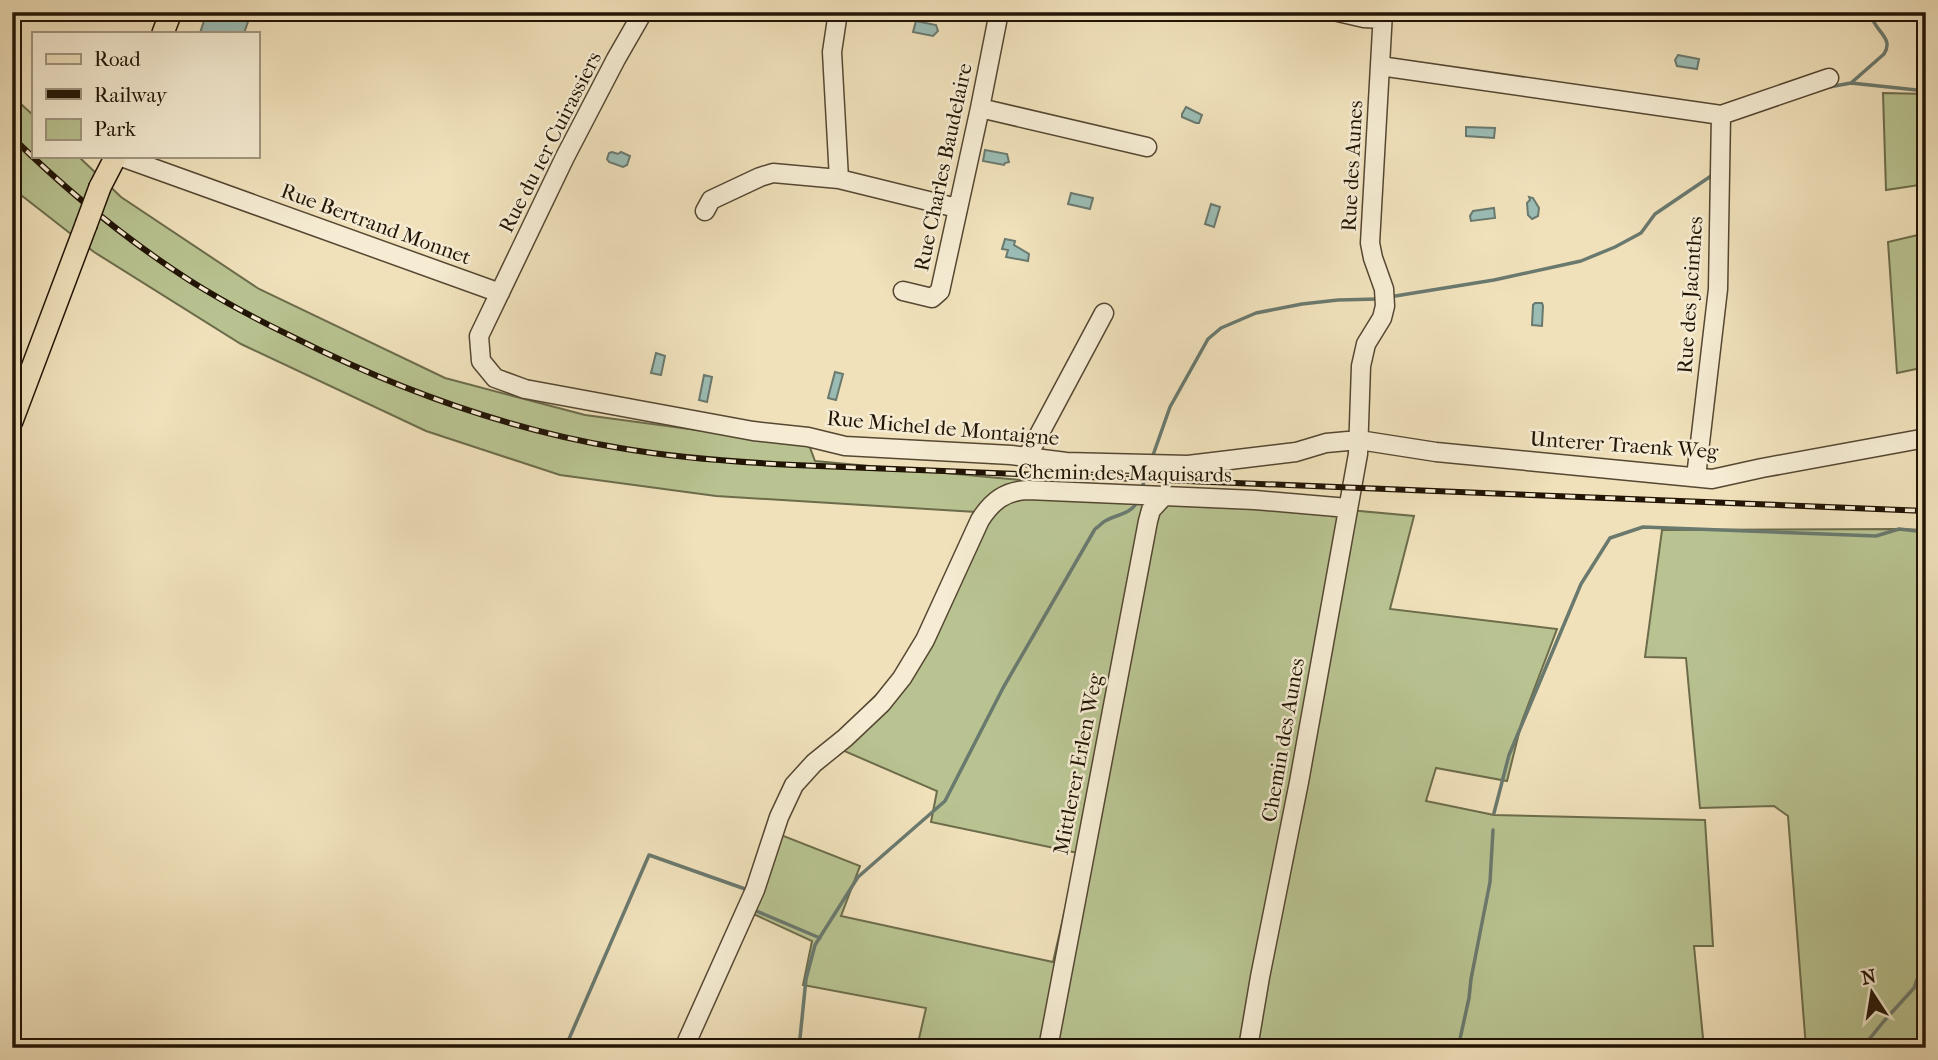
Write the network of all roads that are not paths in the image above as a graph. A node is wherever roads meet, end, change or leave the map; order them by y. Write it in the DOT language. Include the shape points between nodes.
graph roads {
  1 [pos="171,12"];
  2 [pos="643,12"];
  3 [pos="838,12"];
  4 [pos="999,12"];
  5 [pos="1338,12"];
  6 [pos="1383,16"];
  7 [pos="163,32"];
  8 [pos="1380,66"];
  9 [pos="1829,78"];
  10 [pos="980,108"];
  11 [pos="1721,115"];
  12 [pos="1147,147"];
  13 [pos="116,158"];
  14 [pos="123,158"];
  15 [pos="839,179"];
  16 [pos="957,208"];
  17 [pos="705,211"];
  18 [pos="903,291"];
  19 [pos="500,293"];
  20 [pos="1104,313"];
  21 [pos="12,421"];
  22 [pos="1926,438"];
  23 [pos="1359,440"];
  24 [pos="1027,457"];
  25 [pos="1696,477"];
  26 [pos="1165,495"];
  27 [pos="1348,508"];
  28 [pos="684,1048"];
  29 [pos="1048,1048"];
  30 [pos="1248,1048"];
  1 -- 7 [label="main road"];
  2 -- 19 [label="street, Rue du 1er Cuirassiers" via="565,157"];
  3 -- 15 [label="street" via="832,52"];
  4 -- 10 [label="street, Rue Charles Baudelaire"];
  5 -- 6 [label="street" via="1364,18"];
  6 -- 8 [label="street, Rue des Aunes"];
  8 -- 11 [label="street"];
  8 -- 23 [label="street, Rue des Aunes" via="1370,243 1385,298 1382,318 1366,344 1361,366"];
  9 -- 11 [label="street"];
  10 -- 12 [label="street"];
  10 -- 16 [label="street, Rue Charles Baudelaire"];
  11 -- 25 [label="street, Rue des Jacinthes" via="1718,289"];
  13 -- 21 [label="main road, bridge" via="100,187"];
  14 -- 19 [label="street, Rue Bertrand Monnet"];
  15 -- 16 [label="street"];
  15 -- 17 [label="street" via="773,173 711,200"];
  16 -- 18 [label="street, Rue Charles Baudelaire" via="940,291 932,298"];
  19 -- 24 [label="street, Rue Michel de Montaigne" via="479,336 481,361 495,378 525,389 845,446"];
  20 -- 24 [label="street"];
  22 -- 25 [label="street, Unterer Traenk Weg" via="1712,479"];
  23 -- 24 [label="street, Rue Michel de Montaigne" via="1188,465 1066,463"];
  23 -- 25 [label="street, Unterer Traenk Weg" via="1436,452"];
  23 -- 27 [label="street, Chemin des Aunes"];
  26 -- 27 [label="street, Chemin des Maquisards"];
  26 -- 28 [label="street, Chemin des Maquisards" via="1016,490 1000,497 985,512 925,640 902,678 882,703 794,785 755,890"];
  26 -- 29 [label="street, Mittlerer Erlen Weg" via="1151,510 1148,521"];
  27 -- 30 [label="street, Chemin des Aunes"];
}
